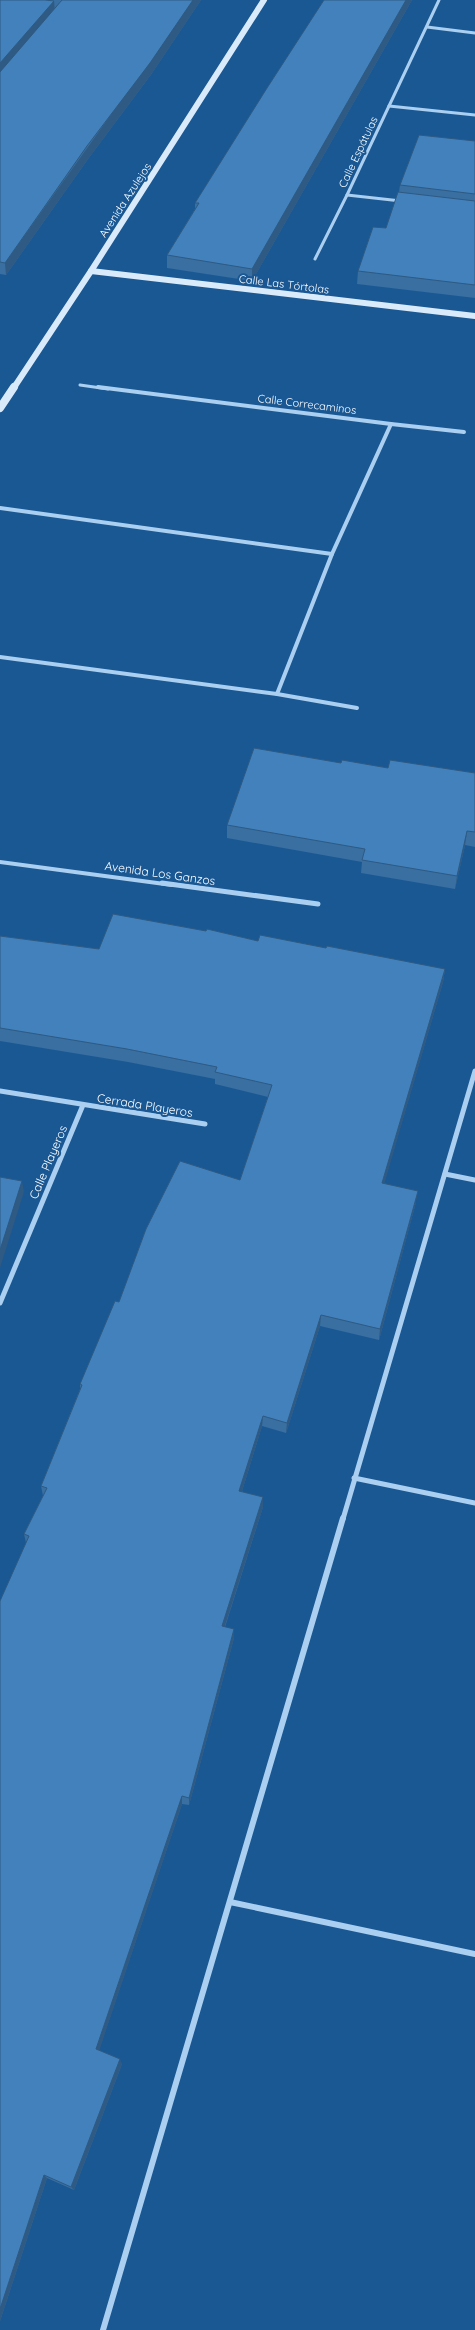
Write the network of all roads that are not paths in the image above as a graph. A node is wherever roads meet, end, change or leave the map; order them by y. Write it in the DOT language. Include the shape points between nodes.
graph roads {
  1 [pos="264,0"];
  2 [pos="439,0"];
  3 [pos="427,27"];
  4 [pos="475,33"];
  5 [pos="390,106"];
  6 [pos="475,116"];
  7 [pos="347,195"];
  8 [pos="406,202"];
  9 [pos="315,259"];
  10 [pos="91,271"];
  11 [pos="475,316"];
  12 [pos="80,385"];
  13 [pos="0,408"];
  14 [pos="391,424"];
  15 [pos="464,432"];
  16 [pos="0,508"];
  17 [pos="332,554"];
  18 [pos="0,657"];
  19 [pos="277,694"];
  20 [pos="357,708"];
  21 [pos="0,862"];
  22 [pos="318,904"];
  23 [pos="475,1071"];
  24 [pos="0,1091"];
  25 [pos="83,1105"];
  26 [pos="204,1124"];
  27 [pos="444,1174"];
  28 [pos="475,1180"];
  29 [pos="0,1303"];
  30 [pos="354,1478"];
  31 [pos="475,1503"];
  32 [pos="230,1902"];
  33 [pos="475,1954"];
  34 [pos="103,2330"];
  1 -- 10 [label="main road, Avenida Azulejos"];
  2 -- 3 [label="street, Calle Espátulas"];
  3 -- 4 [label="street"];
  3 -- 5 [label="street, Calle Espátulas"];
  5 -- 6 [label="street"];
  5 -- 7 [label="street, Calle Espátulas"];
  7 -- 8 [label="street, Calle Espátulas"];
  7 -- 9 [label="street"];
  10 -- 11 [label="main road, Calle Las Tórtolas"];
  10 -- 13 [label="main road, Avenida Azulejos"];
  12 -- 14 [label="street, Calle Correcaminos"];
  14 -- 15 [label="street, Calle Correcaminos"];
  14 -- 17 [label="street"];
  16 -- 17 [label="street"];
  17 -- 19 [label="street"];
  18 -- 19 [label="street"];
  19 -- 20 [label="street"];
  21 -- 22 [label="street, Avenida Los Ganzos"];
  23 -- 27 [label="street"];
  24 -- 25 [label="street"];
  25 -- 26 [label="street, Cerrada Playeros"];
  25 -- 29 [label="street, Calle Playeros"];
  27 -- 28 [label="street"];
  27 -- 30 [label="street"];
  30 -- 31 [label="street"];
  30 -- 32 [label="street"];
  32 -- 33 [label="street"];
  32 -- 34 [label="street"];
}
